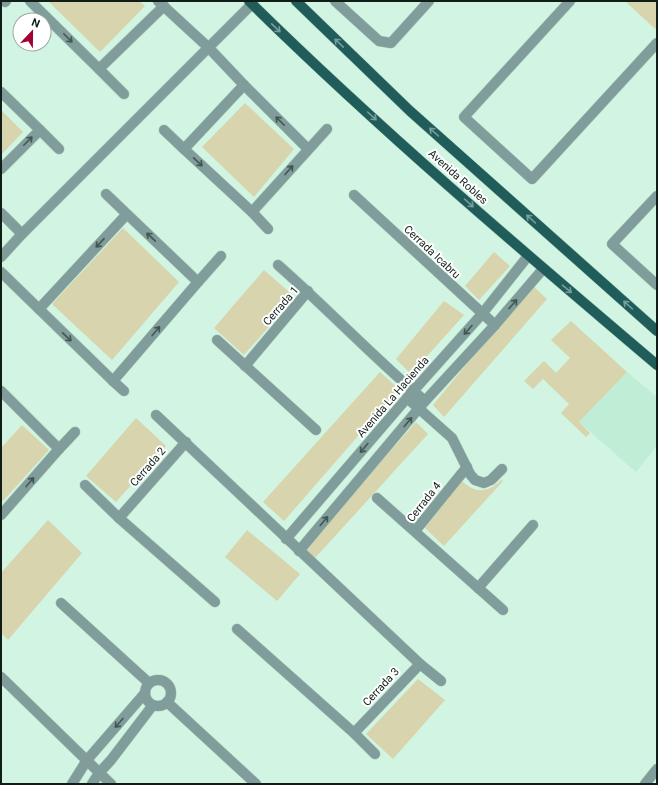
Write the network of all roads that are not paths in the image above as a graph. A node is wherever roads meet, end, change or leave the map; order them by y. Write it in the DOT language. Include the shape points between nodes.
graph roads {
  1 [pos="30,1"];
  2 [pos="296,1"];
  3 [pos="334,1"];
  4 [pos="429,1"];
  5 [pos="570,1"];
  6 [pos="250,3"];
  7 [pos="161,4"];
  8 [pos="657,43"];
  9 [pos="209,48"];
  10 [pos="99,69"];
  11 [pos="244,85"];
  12 [pos="1,92"];
  13 [pos="124,94"];
  14 [pos="327,129"];
  15 [pos="40,130"];
  16 [pos="164,130"];
  17 [pos="59,149"];
  18 [pos="184,149"];
  19 [pos="308,149"];
  20 [pos="1,169"];
  21 [pos="106,194"];
  22 [pos="354,195"];
  23 [pos="657,196"];
  24 [pos="252,212"];
  25 [pos="1,213"];
  26 [pos="127,214"];
  27 [pos="268,229"];
  28 [pos="22,234"];
  29 [pos="221,256"];
  30 [pos="528,256"];
  31 [pos="1,257"];
  32 [pos="278,265"];
  33 [pos="543,269"];
  34 [pos="1,272"];
  35 [pos="198,282"];
  36 [pos="657,285"];
  37 [pos="308,291"];
  38 [pos="39,310"];
  39 [pos="482,314"];
  40 [pos="495,325"];
  41 [pos="657,331"];
  42 [pos="217,340"];
  43 [pos="245,366"];
  44 [pos="657,366"];
  45 [pos="114,381"];
  46 [pos="1,391"];
  47 [pos="124,391"];
  48 [pos="410,394"];
  49 [pos="422,405"];
  50 [pos="156,415"];
  51 [pos="316,430"];
  52 [pos="75,432"];
  53 [pos="186,442"];
  54 [pos="59,449"];
  55 [pos="468,467"];
  56 [pos="502,469"];
  57 [pos="85,485"];
  58 [pos="377,498"];
  59 [pos="2,511"];
  60 [pos="119,518"];
  61 [pos="533,525"];
  62 [pos="415,531"];
  63 [pos="286,539"];
  64 [pos="299,551"];
  65 [pos="478,588"];
  66 [pos="215,602"];
  67 [pos="61,603"];
  68 [pos="503,610"];
  69 [pos="237,628"];
  70 [pos="420,664"];
  71 [pos="1,677"];
  72 [pos="441,681"];
  73 [pos="149,683"];
  74 [pos="145,693"];
  75 [pos="168,702"];
  76 [pos="153,705"];
  77 [pos="354,733"];
  78 [pos="375,754"];
  79 [pos="86,760"];
  80 [pos="657,769"];
  81 [pos="99,773"];
  82 [pos="72,784"];
  83 [pos="92,784"];
  84 [pos="111,784"];
  85 [pos="256,784"];
  86 [pos="645,784"];
  1 -- 10 [label="street, one-way"];
  41 -- 2 [label="main road, Avenida Robles, one-way" via="410,111"];
  3 -- 4 [label="street" via="379,41 391,43"];
  5 -- 8 [label="street" via="464,117 532,179"];
  6 -- 9 [label="street"];
  6 -- 30 [label="main road, Avenida Robles, one-way"];
  7 -- 9 [label="street"];
  7 -- 10 [label="street"];
  9 -- 11 [label="street"];
  9 -- 28 [label="street"];
  10 -- 13 [label="street"];
  11 -- 18 [label="street"];
  19 -- 11 [label="street, one-way"];
  12 -- 15 [label="street"];
  14 -- 19 [label="street"];
  15 -- 17 [label="street"];
  20 -- 15 [label="street, one-way"];
  16 -- 18 [label="street"];
  18 -- 24 [label="street, one-way"];
  24 -- 19 [label="street, one-way"];
  21 -- 26 [label="street"];
  22 -- 39 [label="street, Cerrada Icabru"];
  23 -- 36 [label="street" via="612,244"];
  24 -- 27 [label="street"];
  25 -- 28 [label="street"];
  35 -- 26 [label="street, one-way"];
  26 -- 38 [label="street, one-way"];
  28 -- 31 [label="street"];
  29 -- 35 [label="street"];
  30 -- 33 [label="main road, Avenida Robles"];
  30 -- 39 [label="street, Avenida La Hacienda"];
  32 -- 37 [label="street"];
  40 -- 33 [label="street, one-way"];
  33 -- 44 [label="main road, Avenida Robles, one-way"];
  34 -- 38 [label="street"];
  45 -- 35 [label="street, one-way"];
  37 -- 43 [label="street, Cerrada 1"];
  37 -- 48 [label="street, Cerrada 1"];
  38 -- 45 [label="street, one-way"];
  39 -- 40 [label="street, Cerrada Icabru"];
  39 -- 48 [label="street, Avenida La Hacienda, one-way"];
  40 -- 49 [label="street"];
  42 -- 43 [label="street"];
  43 -- 51 [label="street"];
  45 -- 47 [label="street"];
  46 -- 54 [label="street"];
  48 -- 49 [label="street, Cerrada 1"];
  48 -- 63 [label="street, Avenida La Hacienda, one-way"];
  49 -- 55 [label="street" via="452,438"];
  64 -- 49 [label="street, one-way"];
  50 -- 53 [label="street"];
  52 -- 54 [label="street"];
  53 -- 60 [label="street, Cerrada 2"];
  53 -- 63 [label="street"];
  59 -- 54 [label="street, one-way"];
  55 -- 56 [label="street" via="470,474 484,483"];
  55 -- 62 [label="street, Cerrada 4"];
  57 -- 60 [label="street"];
  58 -- 62 [label="street"];
  60 -- 66 [label="street"];
  61 -- 65 [label="street"];
  62 -- 65 [label="street, Cerrada 4"];
  63 -- 64 [label="street"];
  64 -- 70 [label="street"];
  65 -- 68 [label="street, Cerrada 4"];
  67 -- 73 [label="street"];
  69 -- 77 [label="street"];
  70 -- 72 [label="street"];
  70 -- 77 [label="street, Cerrada 3"];
  71 -- 79 [label="street"];
  73 -- 74 [label="street"];
  73 -- 75 [label="street" via="161,680 168,685 171,694"];
  74 -- 76 [label="street" via="147,700"];
  74 -- 79 [label="street, one-way"];
  75 -- 76 [label="street"];
  75 -- 85 [label="street"];
  76 -- 81 [label="street"];
  77 -- 78 [label="street"];
  79 -- 81 [label="street"];
  79 -- 82 [label="street"];
  80 -- 86 [label="street"];
  81 -- 83 [label="street"];
  81 -- 84 [label="street"];
}
